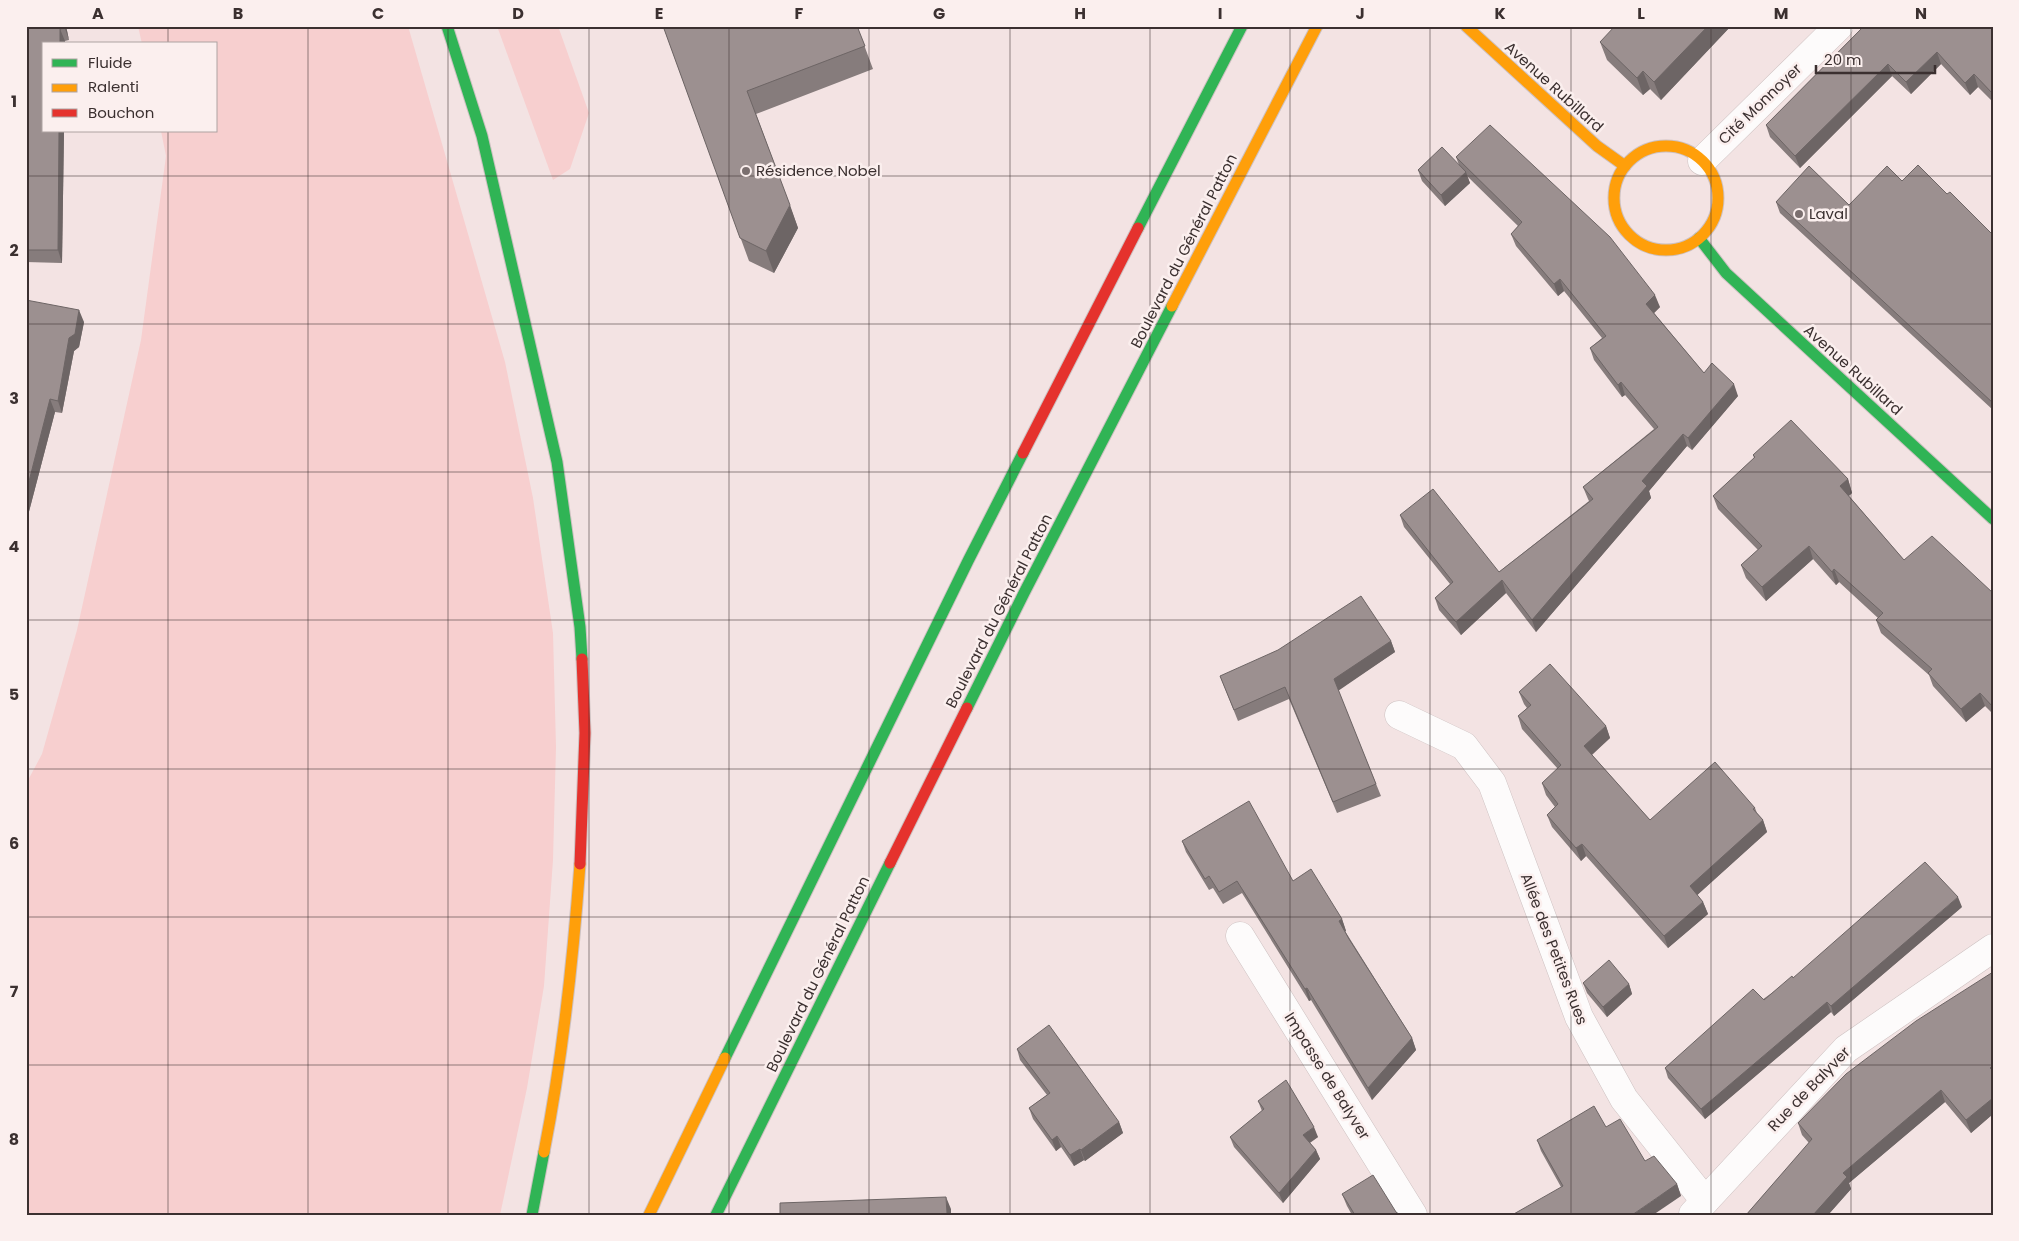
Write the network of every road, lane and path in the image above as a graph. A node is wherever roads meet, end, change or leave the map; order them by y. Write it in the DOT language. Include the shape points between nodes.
graph roads {
  1 [pos="440,26"];
  2 [pos="447,26"];
  3 [pos="1242,26"];
  4 [pos="1317,26"];
  5 [pos="1466,26"];
  6 [pos="1839,26"];
  7 [pos="482,136"];
  8 [pos="1702,161"];
  9 [pos="1625,166"];
  10 [pos="1699,238"];
  11 [pos="1993,519"];
  12 [pos="1399,715"];
  13 [pos="1240,936"];
  14 [pos="1993,948"];
  15 [pos="1699,1208"];
  16 [pos="532,1215"];
  17 [pos="649,1215"];
  18 [pos="716,1215"];
  19 [pos="1413,1215"];
  1 -- 7 [label="main road"];
  2 -- 7 [label="main road"];
  3 -- 17 [label="main road" via="968,561"];
  4 -- 18 [label="main road, Boulevard du Général Patton" via="1024,593"];
  5 -- 9 [label="main road, Avenue Rubillard" via="1597,146"];
  6 -- 8 [label="street, Cité Monnoyer"];
  7 -- 16 [label="main road" via="556,462 580,628 585,733 583,831 574,949 558,1081"];
  8 -- 9 [label="main road" via="1671,146 1638,154"];
  8 -- 10 [label="main road" via="1712,174 1717,191 1711,224"];
  9 -- 10 [label="main road" via="1617,180 1616,214 1636,241 1651,248 1668,250"];
  10 -- 11 [label="main road, Avenue Rubillard" via="1726,273"];
  12 -- 15 [label="street, Allée des Petites Rues" via="1464,746 1492,783 1579,1017 1624,1099"];
  13 -- 19 [label="street, Impasse de Balyver"];
  14 -- 15 [label="street, Rue de Balyver" via="1846,1049"];
}
